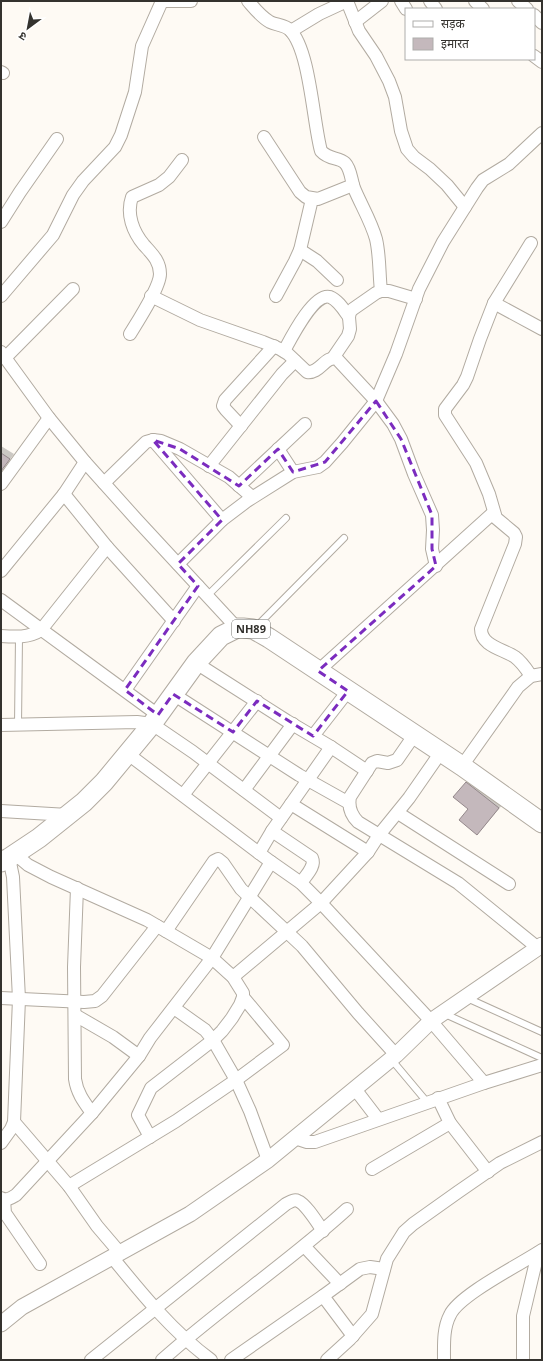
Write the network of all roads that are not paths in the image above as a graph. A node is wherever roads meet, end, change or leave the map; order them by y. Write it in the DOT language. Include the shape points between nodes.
graph roads {
  1 [pos="162,1"];
  2 [pos="191,1"];
  3 [pos="248,1"];
  4 [pos="347,1"];
  5 [pos="382,1"];
  6 [pos="518,1"];
  7 [pos="526,8"];
  8 [pos="355,22"];
  9 [pos="291,31"];
  10 [pos="542,133"];
  11 [pos="264,137"];
  12 [pos="57,139"];
  13 [pos="182,160"];
  14 [pos="353,185"];
  15 [pos="312,199"];
  16 [pos="465,207"];
  17 [pos="3,214"];
  18 [pos="531,243"];
  19 [pos="300,250"];
  20 [pos="337,280"];
  21 [pos="73,290"];
  22 [pos="382,291"];
  23 [pos="1,296"];
  24 [pos="151,296"];
  25 [pos="276,296"];
  26 [pos="416,299"];
  27 [pos="494,302"];
  28 [pos="349,317"];
  29 [pos="542,328"];
  30 [pos="130,334"];
  31 [pos="279,349"];
  32 [pos="3,355"];
  33 [pos="333,358"];
  34 [pos="295,361"];
  35 [pos="376,401"];
  36 [pos="49,418"];
  37 [pos="305,424"];
  38 [pos="241,426"];
  39 [pos="152,440"];
  40 [pos="278,449"];
  41 [pos="85,462"];
  42 [pos="209,466"];
  43 [pos="293,472"];
  44 [pos="104,483"];
  45 [pos="1,484"];
  46 [pos="239,486"];
  47 [pos="64,494"];
  48 [pos="252,497"];
  49 [pos="493,513"];
  50 [pos="286,518"];
  51 [pos="222,520"];
  52 [pos="344,538"];
  53 [pos="107,547"];
  54 [pos="178,564"];
  55 [pos="436,566"];
  56 [pos="1,571"];
  57 [pos="198,586"];
  58 [pos="208,595"];
  59 [pos="1,600"];
  60 [pos="174,621"];
  61 [pos="245,629"];
  62 [pos="41,630"];
  63 [pos="1,636"];
  64 [pos="19,637"];
  65 [pos="196,663"];
  66 [pos="318,671"];
  67 [pos="537,675"];
  68 [pos="125,690"];
  69 [pos="348,691"];
  70 [pos="174,694"];
  71 [pos="257,701"];
  72 [pos="155,719"];
  73 [pos="293,724"];
  74 [pos="1,725"];
  75 [pos="18,725"];
  76 [pos="233,732"];
  77 [pos="415,734"];
  78 [pos="313,736"];
  79 [pos="331,747"];
  80 [pos="441,752"];
  81 [pos="128,754"];
  82 [pos="270,756"];
  83 [pos="208,764"];
  84 [pos="462,766"];
  85 [pos="367,771"];
  86 [pos="308,780"];
  87 [pos="244,790"];
  88 [pos="183,795"];
  89 [pos="349,803"];
  90 [pos="291,804"];
  91 [pos="1,810"];
  92 [pos="398,813"];
  93 [pos="68,815"];
  94 [pos="281,818"];
  95 [pos="542,823"];
  96 [pos="272,831"];
  97 [pos="379,835"];
  98 [pos="368,852"];
  99 [pos="259,853"];
  100 [pos="8,858"];
  101 [pos="271,862"];
  102 [pos="300,883"];
  103 [pos="509,884"];
  104 [pos="77,888"];
  105 [pos="249,897"];
  106 [pos="321,903"];
  107 [pos="162,929"];
  108 [pos="288,932"];
  109 [pos="540,947"];
  110 [pos="212,958"];
  111 [pos="233,978"];
  112 [pos="464,997"];
  113 [pos="1,998"];
  114 [pos="243,998"];
  115 [pos="19,999"];
  116 [pos="75,1002"];
  117 [pos="174,1008"];
  118 [pos="443,1013"];
  119 [pos="75,1015"];
  120 [pos="431,1021"];
  121 [pos="542,1032"];
  122 [pos="213,1040"];
  123 [pos="139,1056"];
  124 [pos="393,1057"];
  125 [pos="542,1058"];
  126 [pos="542,1066"];
  127 [pos="236,1080"];
  128 [pos="484,1083"];
  129 [pos="355,1089"];
  130 [pos="433,1100"];
  131 [pos="92,1113"];
  132 [pos="378,1119"];
  133 [pos="14,1122"];
  134 [pos="450,1123"];
  135 [pos="150,1137"];
  136 [pos="295,1138"];
  137 [pos="542,1142"];
  138 [pos="1,1143"];
  139 [pos="268,1160"];
  140 [pos="48,1162"];
  141 [pos="372,1169"];
  142 [pos="488,1172"];
  143 [pos="69,1186"];
  144 [pos="3,1199"];
  145 [pos="347,1209"];
  146 [pos="323,1231"];
  147 [pos="304,1247"];
  148 [pos="540,1252"];
  149 [pos="116,1255"];
  150 [pos="40,1264"];
  151 [pos="384,1270"];
  152 [pos="340,1284"];
  153 [pos="323,1296"];
  154 [pos="156,1308"];
  155 [pos="1,1324"];
  156 [pos="353,1336"];
  157 [pos="185,1339"];
  158 [pos="91,1360"];
  159 [pos="162,1360"];
  160 [pos="211,1360"];
  161 [pos="231,1360"];
  162 [pos="328,1360"];
  163 [pos="444,1360"];
  164 [pos="522,1360"];
  1 -- 2 [label="street"];
  1 -- 23 [label="street" via="142,46 135,92 115,147 72,195 53,235"];
  3 -- 9 [label="street" via="264,18"];
  4 -- 8 [label="street"];
  4 -- 9 [label="street"];
  5 -- 8 [label="street"];
  6 -- 7 [label="street"];
  8 -- 16 [label="street" via="389,81 407,149 447,185"];
  9 -- 14 [label="street" via="304,58 321,151 325,156 346,163"];
  10 -- 16 [label="street" via="509,164 484,180"];
  11 -- 15 [label="street" via="300,192"];
  12 -- 17 [label="street"];
  13 -- 24 [label="street" via="169,177 159,185 132,197 130,204 129,215 134,228 158,264 159,280"];
  14 -- 15 [label="street" via="318,200"];
  14 -- 22 [label="street" via="376,238"];
  15 -- 19 [label="street"];
  16 -- 26 [label="street" via="433,259"];
  18 -- 27 [label="street"];
  19 -- 20 [label="street" via="317,261"];
  19 -- 25 [label="street"];
  21 -- 32 [label="street"];
  22 -- 26 [label="street"];
  22 -- 28 [label="street" via="353,309"];
  24 -- 30 [label="street"];
  24 -- 31 [label="street" via="200,320"];
  26 -- 35 [label="street"];
  27 -- 29 [label="street"];
  27 -- 49 [label="street" via="467,377 445,409 445,415 476,463 489,494"];
  28 -- 31 [label="street" via="331,297 320,299"];
  28 -- 33 [label="street" via="348,336"];
  31 -- 34 [label="street"];
  31 -- 38 [label="street" via="225,400 223,406"];
  32 -- 36 [label="street"];
  33 -- 34 [label="street" via="310,372"];
  33 -- 35 [label="street" via="337,359"];
  34 -- 38 [label="street"];
  35 -- 43 [label="street" via="325,462"];
  35 -- 55 [label="street" via="401,438 432,515 432,549"];
  36 -- 41 [label="street"];
  36 -- 45 [label="street"];
  37 -- 40 [label="street"];
  38 -- 42 [label="street"];
  39 -- 42 [label="street" via="171,445"];
  39 -- 44 [label="street" via="146,442"];
  39 -- 51 [label="street"];
  40 -- 43 [label="street"];
  40 -- 46 [label="street"];
  41 -- 44 [label="street"];
  41 -- 47 [label="street"];
  42 -- 46 [label="street"];
  43 -- 48 [label="street"];
  44 -- 54 [label="street"];
  46 -- 48 [label="street"];
  47 -- 53 [label="street"];
  47 -- 56 [label="street"];
  48 -- 51 [label="street"];
  49 -- 55 [label="street"];
  49 -- 67 [label="street" via="516,537 481,629 481,635 496,647 514,656"];
  50 -- 58 [label="lane"];
  51 -- 54 [label="street"];
  52 -- 61 [label="lane"];
  53 -- 60 [label="street"];
  53 -- 62 [label="street"];
  54 -- 57 [label="street"];
  55 -- 66 [label="street"];
  57 -- 58 [label="street"];
  57 -- 60 [label="street"];
  58 -- 61 [label="street"];
  59 -- 62 [label="street"];
  60 -- 68 [label="street"];
  61 -- 65 [label="main road, NH89" via="221,636"];
  61 -- 66 [label="main road, NH89"];
  62 -- 64 [label="street" via="34,635"];
  62 -- 68 [label="street"];
  63 -- 64 [label="street"];
  64 -- 75 [label="lane"];
  65 -- 70 [label="main road, NH89"];
  65 -- 71 [label="street"];
  66 -- 69 [label="main road, NH89"];
  67 -- 84 [label="street" via="518,687"];
  68 -- 72 [label="street"];
  69 -- 77 [label="main road, NH89"];
  69 -- 78 [label="street"];
  70 -- 72 [label="main road, NH89"];
  70 -- 76 [label="street"];
  71 -- 73 [label="street"];
  71 -- 76 [label="street"];
  72 -- 75 [label="street" via="138,722"];
  72 -- 81 [label="main road, NH89"];
  72 -- 83 [label="street"];
  73 -- 78 [label="street"];
  73 -- 82 [label="street"];
  74 -- 75 [label="street"];
  76 -- 82 [label="street"];
  76 -- 83 [label="street"];
  77 -- 80 [label="main road, NH89"];
  77 -- 85 [label="street" via="397,760 388,763 377,760"];
  78 -- 79 [label="street"];
  79 -- 85 [label="street"];
  79 -- 86 [label="street"];
  80 -- 84 [label="main road, NH89"];
  80 -- 92 [label="street"];
  81 -- 88 [label="street"];
  81 -- 93 [label="main road, NH89" via="104,782"];
  82 -- 86 [label="street"];
  82 -- 87 [label="street"];
  83 -- 87 [label="street"];
  83 -- 88 [label="street"];
  84 -- 95 [label="main road, NH89"];
  85 -- 89 [label="street"];
  86 -- 89 [label="street"];
  86 -- 90 [label="street"];
  87 -- 94 [label="street"];
  88 -- 99 [label="street"];
  89 -- 97 [label="street" via="353,817"];
  90 -- 94 [label="street"];
  90 -- 98 [label="street"];
  91 -- 93 [label="street"];
  92 -- 97 [label="street"];
  92 -- 103 [label="street"];
  93 -- 100 [label="main road, NH89"];
  94 -- 96 [label="street"];
  96 -- 99 [label="street"];
  96 -- 102 [label="street" via="312,858 313,866"];
  97 -- 98 [label="street"];
  97 -- 109 [label="street" via="458,882"];
  98 -- 106 [label="street"];
  99 -- 101 [label="street"];
  100 -- 104 [label="street"];
  100 -- 115 [label="street" via="13,877"];
  101 -- 102 [label="street"];
  101 -- 105 [label="street"];
  102 -- 106 [label="street"];
  104 -- 107 [label="street"];
  104 -- 116 [label="street"];
  105 -- 107 [label="street" via="218,859"];
  105 -- 108 [label="street"];
  105 -- 110 [label="street"];
  106 -- 108 [label="street"];
  106 -- 120 [label="street"];
  107 -- 110 [label="street"];
  107 -- 116 [label="street" via="102,996 95,1001"];
  108 -- 111 [label="street"];
  108 -- 124 [label="street"];
  109 -- 112 [label="street"];
  110 -- 111 [label="street"];
  110 -- 117 [label="street"];
  111 -- 114 [label="street" via="243,993"];
  112 -- 118 [label="street"];
  112 -- 121 [label="lane"];
  113 -- 115 [label="street"];
  114 -- 122 [label="street" via="232,1018"];
  114 -- 127 [label="street" via="283,1045"];
  115 -- 116 [label="street"];
  115 -- 133 [label="street"];
  116 -- 119 [label="street"];
  117 -- 122 [label="street" via="205,1030"];
  117 -- 123 [label="street"];
  118 -- 120 [label="street"];
  118 -- 125 [label="lane"];
  119 -- 123 [label="street"];
  119 -- 131 [label="street" via="76,1088"];
  120 -- 124 [label="street"];
  120 -- 128 [label="street"];
  122 -- 127 [label="street"];
  122 -- 135 [label="street" via="151,1088 138,1115"];
  123 -- 131 [label="street"];
  124 -- 129 [label="street"];
  124 -- 130 [label="lane"];
  126 -- 128 [label="street"];
  127 -- 135 [label="street"];
  127 -- 139 [label="street"];
  128 -- 130 [label="street"];
  129 -- 132 [label="street"];
  129 -- 136 [label="street"];
  130 -- 132 [label="street"];
  130 -- 134 [label="street"];
  131 -- 140 [label="street"];
  132 -- 136 [label="street" via="315,1142"];
  133 -- 138 [label="street"];
  133 -- 140 [label="street"];
  134 -- 141 [label="street"];
  134 -- 142 [label="street"];
  135 -- 143 [label="street"];
  136 -- 139 [label="street"];
  137 -- 142 [label="street" via="500,1163"];
  139 -- 149 [label="street" via="190,1214"];
  140 -- 143 [label="street"];
  140 -- 144 [label="street" via="16,1195"];
  142 -- 151 [label="street" via="404,1232 392,1248"];
  143 -- 149 [label="street"];
  144 -- 150 [label="street" via="5,1213"];
  145 -- 146 [label="street"];
  146 -- 147 [label="street"];
  146 -- 154 [label="street" via="298,1201 286,1204"];
  147 -- 152 [label="street"];
  147 -- 157 [label="street"];
  148 -- 163 [label="street" via="470,1293 454,1308 445,1328"];
  148 -- 164 [label="street" via="523,1316"];
  149 -- 154 [label="street"];
  149 -- 155 [label="street" via="22,1308"];
  151 -- 152 [label="street" via="370,1267 360,1269"];
  151 -- 156 [label="street" via="372,1314"];
  152 -- 153 [label="street"];
  153 -- 156 [label="street"];
  153 -- 161 [label="street"];
  154 -- 157 [label="street"];
  154 -- 158 [label="street"];
  156 -- 162 [label="street"];
  157 -- 159 [label="street"];
  157 -- 160 [label="street"];
}
